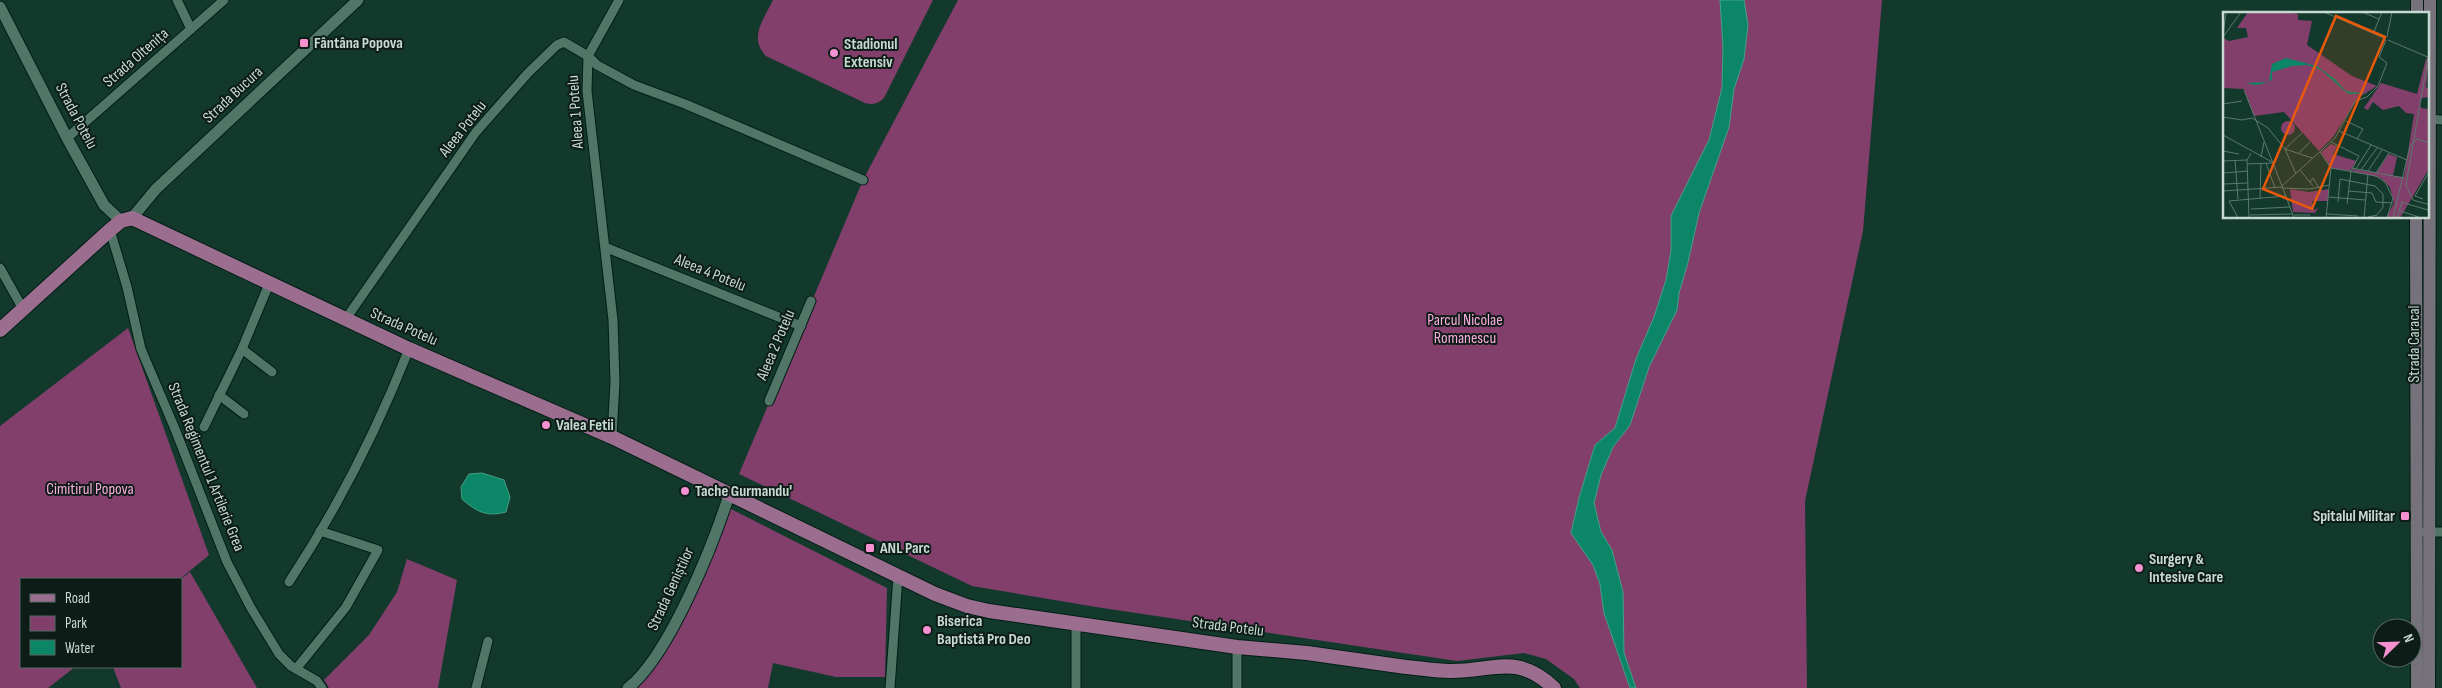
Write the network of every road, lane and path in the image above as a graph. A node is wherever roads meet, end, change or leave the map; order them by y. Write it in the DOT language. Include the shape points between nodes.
graph roads {
  1 [pos="177,0"];
  2 [pos="224,0"];
  3 [pos="358,0"];
  4 [pos="619,0"];
  5 [pos="0,6"];
  6 [pos="191,29"];
  7 [pos="588,56"];
  8 [pos="67,138"];
  9 [pos="863,180"];
  10 [pos="126,219"];
  11 [pos="2416,219"];
  12 [pos="2430,219"];
  13 [pos="110,230"];
  14 [pos="607,248"];
  15 [pos="0,268"];
  16 [pos="268,284"];
  17 [pos="811,301"];
  18 [pos="23,309"];
  19 [pos="345,320"];
  20 [pos="801,326"];
  21 [pos="0,330"];
  22 [pos="409,349"];
  23 [pos="242,350"];
  24 [pos="272,372"];
  25 [pos="220,395"];
  26 [pos="769,401"];
  27 [pos="244,414"];
  28 [pos="204,427"];
  29 [pos="612,437"];
  30 [pos="729,495"];
  31 [pos="320,531"];
  32 [pos="2416,532"];
  33 [pos="2436,532"];
  34 [pos="898,576"];
  35 [pos="289,582"];
  36 [pos="1076,624"];
  37 [pos="488,641"];
  38 [pos="1237,647"];
  39 [pos="296,669"];
  40 [pos="322,688"];
  41 [pos="476,688"];
  42 [pos="628,688"];
  43 [pos="890,688"];
  44 [pos="1076,688"];
  45 [pos="1236,688"];
  46 [pos="1554,688"];
  47 [pos="2426,688"];
  1 -- 6 [label="street"];
  2 -- 6 [label="street, Strada Oltenița"];
  3 -- 10 [label="street, Strada Bucura"];
  4 -- 7 [label="street"];
  5 -- 8 [label="street, Strada Potelu"];
  6 -- 8 [label="street, Strada Oltenița"];
  7 -- 9 [label="street, Aleea 1 Potelu" via="597,65 634,85"];
  7 -- 14 [label="street, Aleea 1 Potelu" via="587,91"];
  7 -- 19 [label="street, Aleea Potelu" via="564,42 528,73 476,132"];
  8 -- 10 [label="street, Strada Potelu" via="104,205"];
  10 -- 13 [label="main road, Strada Bucura"];
  10 -- 16 [label="main road, Strada Potelu"];
  11 -- 32 [label="main road, Strada Caracal"];
  12 -- 33 [label="main road, Strada Caracal"];
  13 -- 18 [label="main road, Strada Bucura"];
  13 -- 39 [label="street, Strada Regimentul 1 Artilerie Grea" via="141,349 227,562 269,640"];
  14 -- 20 [label="street, Aleea 4 Potelu"];
  14 -- 29 [label="street, Aleea 1 Potelu" via="614,328"];
  15 -- 18 [label="street"];
  16 -- 19 [label="main road, Strada Potelu"];
  16 -- 23 [label="street"];
  17 -- 20 [label="street, Aleea 2 Potelu"];
  18 -- 21 [label="main road, Strada Bucura"];
  19 -- 22 [label="main road, Strada Potelu"];
  20 -- 26 [label="street, Aleea 2 Potelu"];
  22 -- 29 [label="main road, Strada Potelu"];
  22 -- 31 [label="street" via="365,448"];
  23 -- 24 [label="street"];
  23 -- 25 [label="street"];
  25 -- 27 [label="street"];
  25 -- 28 [label="street"];
  29 -- 30 [label="main road, Strada Potelu"];
  30 -- 34 [label="main road, Strada Potelu"];
  30 -- 42 [label="street, Strada Geniștilor" via="660,650 639,679"];
  31 -- 35 [label="street"];
  31 -- 39 [label="street" via="378,550 346,607"];
  32 -- 33 [label="street"];
  32 -- 47 [label="main road, Strada Caracal"];
  33 -- 47 [label="main road, Strada Caracal"];
  34 -- 36 [label="main road, Strada Potelu" via="968,606"];
  34 -- 43 [label="street"];
  36 -- 38 [label="main road, Strada Potelu"];
  36 -- 44 [label="street"];
  37 -- 41 [label="street"];
  38 -- 45 [label="street"];
  38 -- 46 [label="main road, Strada Potelu" via="1449,671 1517,666"];
  39 -- 40 [label="street, Strada Regimentul 1 Artilerie Grea" via="317,681"];
}
